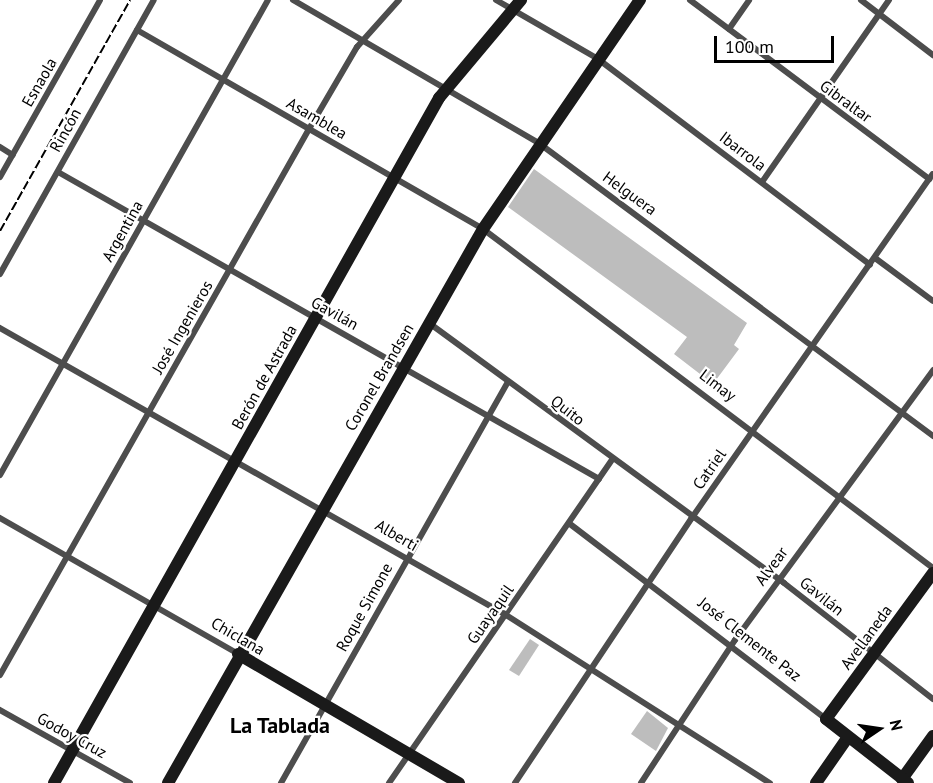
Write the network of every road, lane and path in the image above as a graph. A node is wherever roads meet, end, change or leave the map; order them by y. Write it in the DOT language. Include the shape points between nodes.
graph roads {
  1 [pos="100,0"];
  2 [pos="154,0"];
  3 [pos="268,0"];
  4 [pos="293,0"];
  5 [pos="399,0"];
  6 [pos="495,0"];
  7 [pos="640,0"];
  8 [pos="690,0"];
  9 [pos="749,0"];
  10 [pos="861,0"];
  11 [pos="889,0"];
  12 [pos="517,5"];
  13 [pos="879,13"];
  14 [pos="729,29"];
  15 [pos="137,30"];
  16 [pos="363,40"];
  17 [pos="933,55"];
  18 [pos="598,59"];
  19 [pos="224,79"];
  20 [pos="445,91"];
  21 [pos="818,98"];
  22 [pos="309,129"];
  23 [pos="540,144"];
  24 [pos="0,147"];
  25 [pos="13,155"];
  26 [pos="58,172"];
  27 [pos="931,176"];
  28 [pos="0,177"];
  29 [pos="395,178"];
  30 [pos="762,183"];
  31 [pos="143,222"];
  32 [pos="483,229"];
  33 [pos="875,258"];
  34 [pos="870,265"];
  35 [pos="229,271"];
  36 [pos="0,273"];
  37 [pos="933,302"];
  38 [pos="316,317"];
  39 [pos="429,323"];
  40 [pos="0,328"];
  41 [pos="814,345"];
  42 [pos="63,363"];
  43 [pos="404,366"];
  44 [pos="933,370"];
  45 [pos="508,382"];
  46 [pos="149,411"];
  47 [pos="902,412"];
  48 [pos="489,418"];
  49 [pos="753,429"];
  50 [pos="933,436"];
  51 [pos="237,460"];
  52 [pos="612,460"];
  53 [pos="0,476"];
  54 [pos="599,478"];
  55 [pos="840,496"];
  56 [pos="323,509"];
  57 [pos="0,518"];
  58 [pos="691,519"];
  59 [pos="570,524"];
  60 [pos="68,557"];
  61 [pos="407,557"];
  62 [pos="933,568"];
  63 [pos="933,573"];
  64 [pos="778,579"];
  65 [pos="650,583"];
  66 [pos="154,606"];
  67 [pos="506,615"];
  68 [pos="732,647"];
  69 [pos="238,654"];
  70 [pos="874,654"];
  71 [pos="593,671"];
  72 [pos="0,675"];
  73 [pos="933,699"];
  74 [pos="327,704"];
  75 [pos="0,710"];
  76 [pos="826,719"];
  77 [pos="681,726"];
  78 [pos="933,736"];
  79 [pos="848,737"];
  80 [pos="72,750"];
  81 [pos="411,752"];
  82 [pos="905,781"];
  83 [pos="54,783"];
  84 [pos="130,783"];
  85 [pos="168,783"];
  86 [pos="281,783"];
  87 [pos="389,783"];
  88 [pos="459,783"];
  89 [pos="514,783"];
  90 [pos="640,783"];
  91 [pos="770,783"];
  92 [pos="816,783"];
  1 -- 25 [label="street, Esnaola"];
  2 -- 15 [label="street, Rincón"];
  3 -- 19 [label="street, Argentina"];
  4 -- 16 [label="street, Helguera"];
  5 -- 16 [label="street, José Ingenieros"];
  6 -- 12 [label="street"];
  7 -- 18 [label="street, Coronel Brandsen"];
  8 -- 14 [label="street, Gibraltar"];
  9 -- 14 [label="street"];
  10 -- 13 [label="street"];
  11 -- 13 [label="street"];
  12 -- 18 [label="street"];
  12 -- 20 [label="street, Berón de Astrada"];
  13 -- 17 [label="street"];
  13 -- 21 [label="street"];
  14 -- 21 [label="street, Gibraltar"];
  15 -- 19 [label="street, Asamblea"];
  15 -- 26 [label="street, Rincón"];
  16 -- 20 [label="street, Helguera"];
  16 -- 22 [label="street, José Ingenieros"];
  18 -- 23 [label="street, Coronel Brandsen"];
  18 -- 30 [label="street, Ibarrola"];
  19 -- 22 [label="street, Asamblea"];
  19 -- 31 [label="street, Argentina"];
  20 -- 23 [label="street, Helguera"];
  20 -- 29 [label="street, Berón de Astrada"];
  21 -- 27 [label="street, Gibraltar"];
  21 -- 30 [label="street"];
  22 -- 29 [label="street, Asamblea"];
  22 -- 35 [label="street, José Ingenieros"];
  23 -- 32 [label="street, Coronel Brandsen"];
  23 -- 41 [label="street, Helguera"];
  24 -- 25 [label="street"];
  25 -- 28 [label="street, Esnaola"];
  26 -- 31 [label="street, Gavilán"];
  26 -- 36 [label="street, Rincón"];
  27 -- 33 [label="street, Catriel"];
  29 -- 32 [label="street, Asamblea"];
  29 -- 38 [label="street, Berón de Astrada"];
  30 -- 34 [label="street, Ibarrola"];
  31 -- 35 [label="street, Gavilán"];
  31 -- 42 [label="street, Argentina"];
  32 -- 39 [label="street, Coronel Brandsen"];
  32 -- 49 [label="street, Limay"];
  33 -- 34 [label="street, Catriel"];
  33 -- 37 [label="street"];
  34 -- 41 [label="street, Catriel"];
  35 -- 38 [label="street, Gavilán"];
  35 -- 46 [label="street, José Ingenieros"];
  38 -- 43 [label="street, Gavilán"];
  38 -- 51 [label="street, Berón de Astrada"];
  39 -- 43 [label="street, Coronel Brandsen"];
  39 -- 45 [label="street, Quito"];
  40 -- 42 [label="street, Alberti"];
  41 -- 47 [label="street, Helguera"];
  41 -- 49 [label="street, Catriel"];
  42 -- 46 [label="street, Alberti"];
  42 -- 53 [label="street, Argentina"];
  43 -- 48 [label="street, Gavilán"];
  43 -- 56 [label="street, Coronel Brandsen"];
  44 -- 47 [label="street, Alvear"];
  45 -- 48 [label="street, Roque Simone"];
  45 -- 52 [label="street, Quito"];
  46 -- 51 [label="street, Alberti"];
  46 -- 60 [label="street, José Ingenieros"];
  47 -- 50 [label="street, Helguera"];
  47 -- 55 [label="street, Alvear"];
  48 -- 54 [label="street, Gavilán"];
  48 -- 61 [label="street, Roque Simone"];
  49 -- 55 [label="street, Limay"];
  49 -- 58 [label="street, Catriel"];
  51 -- 56 [label="street, Alberti"];
  51 -- 66 [label="street, Berón de Astrada"];
  52 -- 54 [label="street, Guayaquil"];
  52 -- 58 [label="street, Quito"];
  54 -- 59 [label="street, Guayaquil"];
  55 -- 62 [label="street, Limay"];
  55 -- 64 [label="street, Alvear"];
  56 -- 61 [label="street, Alberti"];
  56 -- 69 [label="street, Coronel Brandsen"];
  57 -- 60 [label="street, Chiclana"];
  58 -- 64 [label="street, Gavilán"];
  58 -- 65 [label="street, Catriel"];
  59 -- 65 [label="street, José Clemente Paz"];
  59 -- 67 [label="street, Guayaquil"];
  60 -- 66 [label="street, Chiclana"];
  60 -- 72 [label="street, José Ingenieros"];
  61 -- 67 [label="street, Alberti"];
  61 -- 74 [label="street, Roque Simone"];
  63 -- 70 [label="street, Avellaneda"];
  64 -- 68 [label="street, Alvear"];
  64 -- 70 [label="street, Gavilán"];
  65 -- 68 [label="street, José Clemente Paz"];
  65 -- 71 [label="street, Catriel"];
  66 -- 69 [label="street, Chiclana"];
  66 -- 80 [label="street, Berón de Astrada"];
  67 -- 71 [label="street, Alberti"];
  67 -- 81 [label="street, Guayaquil"];
  68 -- 76 [label="street, José Clemente Paz"];
  68 -- 77 [label="street, Alvear"];
  69 -- 74 [label="street, Chiclana"];
  69 -- 85 [label="street, Coronel Brandsen"];
  70 -- 73 [label="street, Gavilán"];
  70 -- 76 [label="street, Avellaneda"];
  71 -- 77 [label="street, Alberti"];
  71 -- 89 [label="street, Catriel"];
  74 -- 81 [label="street, Chiclana"];
  74 -- 86 [label="street, Roque Simone"];
  75 -- 80 [label="street, Godoy Cruz"];
  76 -- 79 [label="street, José Clemente Paz"];
  77 -- 90 [label="street, Alvear"];
  77 -- 91 [label="street, Alberti"];
  78 -- 82 [label="street"];
  79 -- 82 [label="street, José Clemente Paz"];
  79 -- 92 [label="street"];
  80 -- 83 [label="street, Berón de Astrada"];
  80 -- 84 [label="street, Godoy Cruz"];
  81 -- 87 [label="street, Guayaquil"];
  81 -- 88 [label="street, Chiclana"];
}
